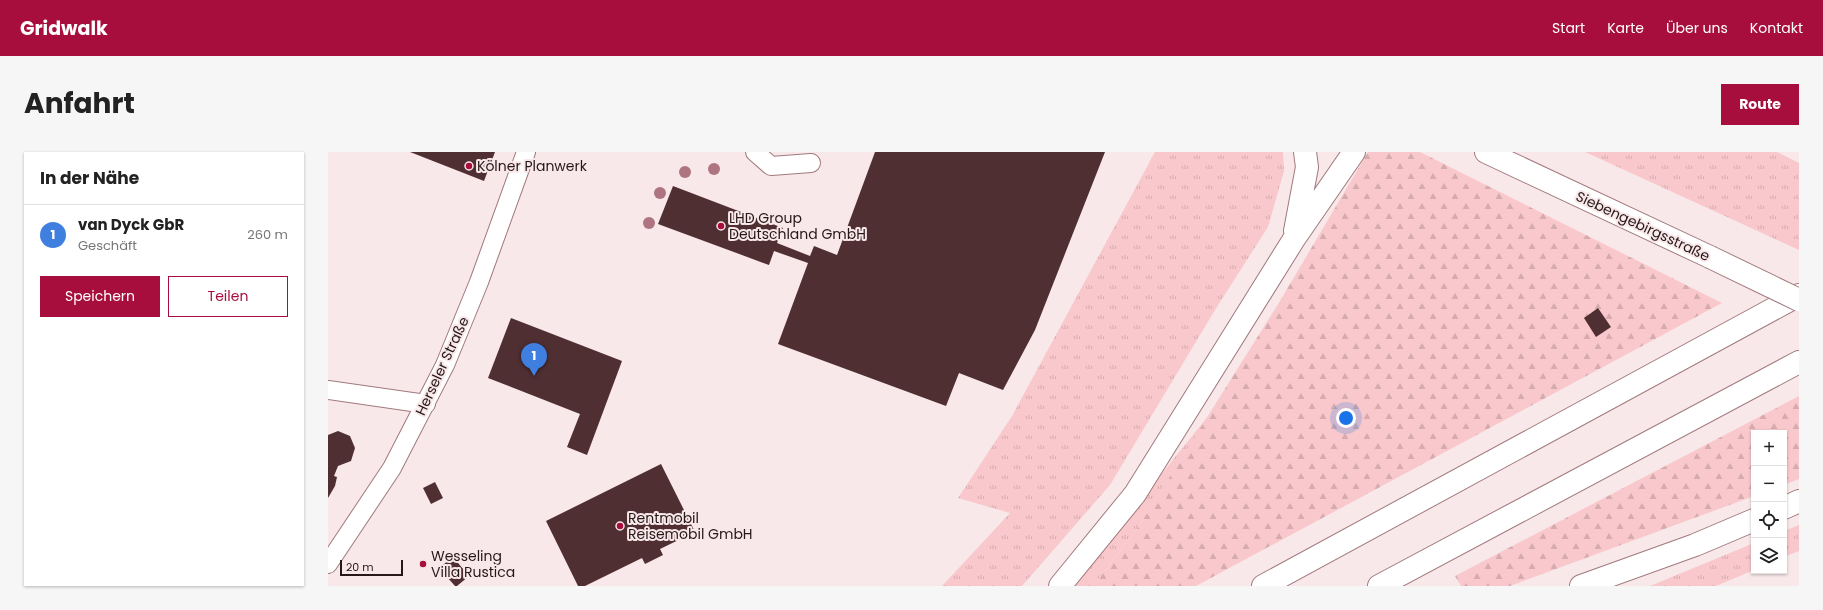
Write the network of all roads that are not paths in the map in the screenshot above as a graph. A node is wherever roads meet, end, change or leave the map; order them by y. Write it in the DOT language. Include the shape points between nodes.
graph roads {
  1 [pos="526,152"];
  2 [pos="755,152"];
  3 [pos="1305,152"];
  4 [pos="1354,152"];
  5 [pos="1486,152"];
  6 [pos="811,163"];
  7 [pos="1294,239"];
  8 [pos="1799,295"];
  9 [pos="1799,300"];
  10 [pos="1799,362"];
  11 [pos="328,390"];
  12 [pos="426,404"];
  13 [pos="1799,501"];
  14 [pos="1787,507"];
  15 [pos="1751,521"];
  16 [pos="328,564"];
  17 [pos="1060,586"];
  18 [pos="1263,586"];
  19 [pos="1379,586"];
  20 [pos="1581,586"];
  1 -- 12 [label="street, Herseler Straße" via="479,282"];
  2 -- 6 [label="street" via="771,166"];
  3 -- 7 [label="main road" via="1307,167"];
  4 -- 7 [label="main road"];
  5 -- 9 [label="main road, Siebengebirgsstraße, bridge"];
  7 -- 17 [label="main road" via="1135,494"];
  8 -- 18 [label="main road"];
  10 -- 19 [label="main road"];
  11 -- 12 [label="street"];
  12 -- 16 [label="street, Herseler Straße" via="392,468"];
  13 -- 14 [label="main road"];
  15 -- 20 [label="main road" via="1695,545"];
}
